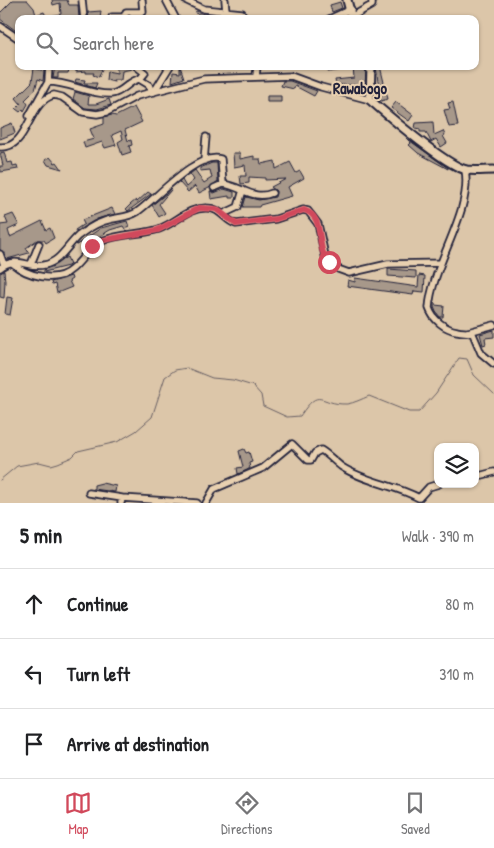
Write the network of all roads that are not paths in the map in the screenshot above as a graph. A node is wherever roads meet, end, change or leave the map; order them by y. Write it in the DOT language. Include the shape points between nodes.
graph roads {
  1 [pos="82,0"];
  2 [pos="142,0"];
  3 [pos="166,0"];
  4 [pos="185,0"];
  5 [pos="225,0"];
  6 [pos="347,0"];
  7 [pos="372,0"];
  8 [pos="226,11"];
  9 [pos="84,15"];
  10 [pos="125,15"];
  11 [pos="139,15"];
  12 [pos="143,15"];
  13 [pos="174,15"];
  14 [pos="242,15"];
  15 [pos="353,15"];
  16 [pos="0,26"];
  17 [pos="15,36"];
  18 [pos="49,70"];
  19 [pos="141,70"];
  20 [pos="167,70"];
  21 [pos="257,70"];
  22 [pos="371,70"];
  23 [pos="256,77"];
  24 [pos="140,79"];
  25 [pos="48,82"];
  26 [pos="153,92"];
  27 [pos="370,100"];
  28 [pos="26,124"];
  29 [pos="206,137"];
  30 [pos="0,147"];
  31 [pos="204,161"];
  32 [pos="465,170"];
  33 [pos="494,170"];
  34 [pos="223,184"];
  35 [pos="214,188"];
  36 [pos="243,190"];
  37 [pos="272,193"];
  38 [pos="223,214"];
  39 [pos="39,244"];
  40 [pos="0,254"];
  41 [pos="12,263"];
  42 [pos="441,263"];
  43 [pos="31,264"];
  44 [pos="2,266"];
  45 [pos="494,325"];
  46 [pos="468,332"];
  47 [pos="494,364"];
  48 [pos="494,472"];
  49 [pos="479,476"];
  50 [pos="434,486"];
  51 [pos="90,493"];
  52 [pos="209,496"];
  53 [pos="122,500"];
  54 [pos="197,503"];
  55 [pos="206,503"];
  56 [pos="212,503"];
  1 -- 9 [label="street"];
  2 -- 12 [label="street"];
  3 -- 13 [label="street"];
  4 -- 8 [label="street" via="204,9"];
  5 -- 8 [label="street"];
  6 -- 15 [label="street"];
  7 -- 15 [label="street" via="373,5"];
  8 -- 14 [label="street"];
  10 -- 11 [label="street" via="126,12"];
  16 -- 17 [label="street"];
  18 -- 25 [label="street"];
  19 -- 24 [label="street" via="145,73"];
  20 -- 26 [label="street"];
  21 -- 23 [label="street"];
  22 -- 27 [label="street"];
  23 -- 26 [label="street" via="204,79"];
  23 -- 27 [label="street" via="297,77"];
  24 -- 25 [label="street" via="112,94"];
  24 -- 26 [label="street"];
  25 -- 28 [label="street"];
  26 -- 28 [label="street" via="97,114 83,112 62,97 52,95"];
  27 -- 32 [label="street" via="424,144"];
  28 -- 30 [label="street" via="16,144"];
  29 -- 31 [label="street"];
  31 -- 34 [label="street" via="221,160"];
  31 -- 43 [label="street" via="172,180 167,188 137,212 89,229 50,263 41,266"];
  32 -- 33 [label="street"];
  32 -- 42 [label="street" via="464,200"];
  34 -- 35 [label="street"];
  34 -- 36 [label="street"];
  36 -- 37 [label="street" via="261,196"];
  36 -- 38 [label="street" via="237,208"];
  38 -- 41 [label="street" via="216,209 199,208 158,230 104,240 92,246 71,270 63,274 38,276"];
  38 -- 42 [label="street" via="233,224 240,224 308,211 318,224 326,260 349,273 388,264"];
  39 -- 43 [label="street"];
  40 -- 44 [label="street"];
  41 -- 43 [label="street"];
  41 -- 44 [label="street"];
  42 -- 46 [label="street" via="430,295 430,312 444,326"];
  45 -- 46 [label="street"];
  46 -- 47 [label="street" via="476,338 481,353"];
  48 -- 49 [label="street"];
  50 -- 52 [label="street" via="419,498 343,468 321,450 309,460 292,444 263,468 220,484"];
  51 -- 53 [label="street"];
  52 -- 55 [label="street"];
  52 -- 56 [label="street"];
  53 -- 54 [label="street"];
}
